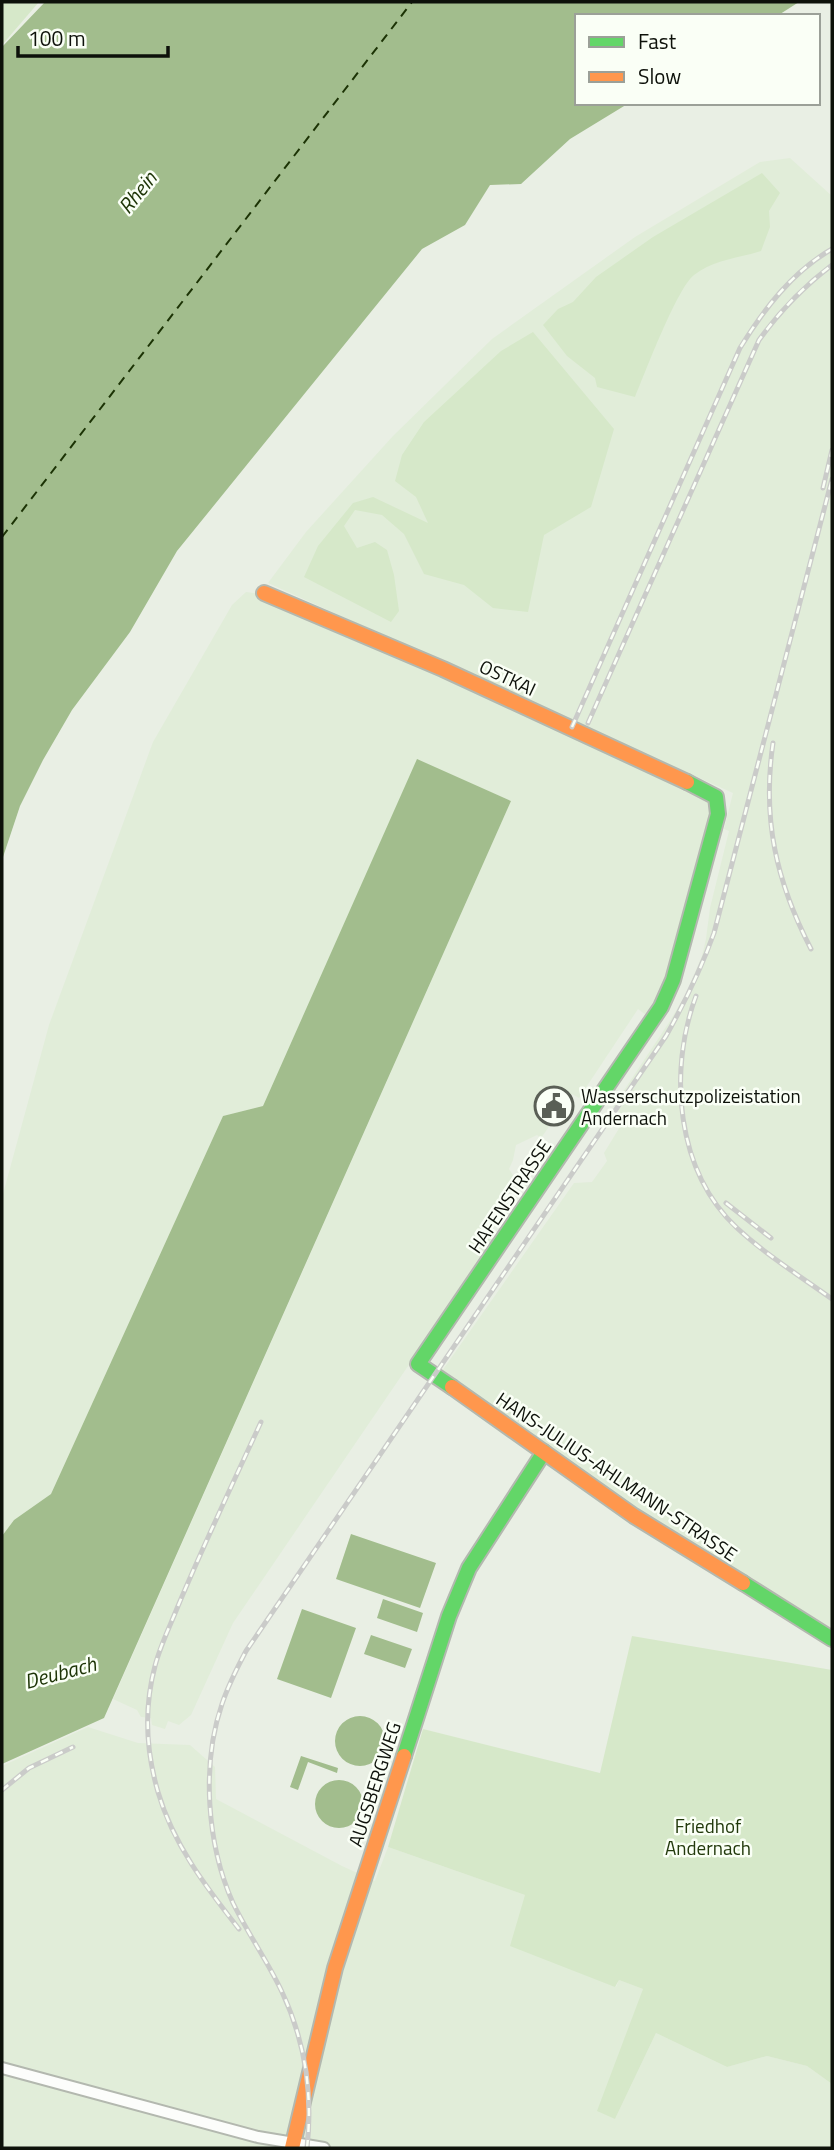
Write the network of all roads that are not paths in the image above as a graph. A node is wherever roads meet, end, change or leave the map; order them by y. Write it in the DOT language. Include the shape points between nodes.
graph roads {
  1 [pos="264,593"];
  2 [pos="718,814"];
  3 [pos="418,1364"];
  4 [pos="544,1452"];
  5 [pos="832,1639"];
  6 [pos="2,2068"];
  7 [pos="292,2145"];
  8 [pos="324,2148"];
  1 -- 2 [label="street, OSTKAI" via="443,668 705,790 716,797"];
  2 -- 3 [label="street, HAFENSTRASSE" via="673,980 661,1007"];
  3 -- 4 [label="street, HANS-JULIUS-AHLMANN-STRASSE"];
  4 -- 5 [label="street, HANS-JULIUS-AHLMANN-STRASSE" via="644,1522"];
  4 -- 7 [label="street, AUGSBERGWEG" via="469,1569 449,1616 335,1968"];
  6 -- 7 [label="street"];
  7 -- 8 [label="street"];
}
